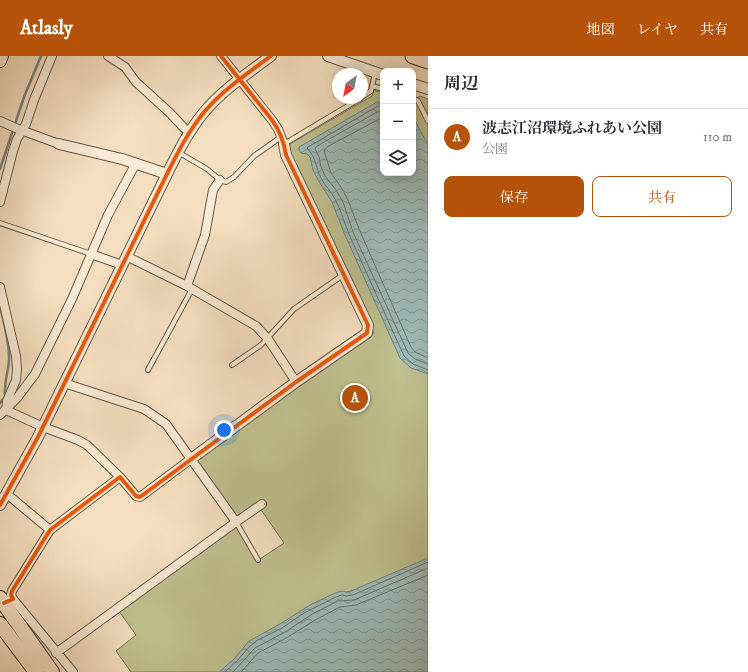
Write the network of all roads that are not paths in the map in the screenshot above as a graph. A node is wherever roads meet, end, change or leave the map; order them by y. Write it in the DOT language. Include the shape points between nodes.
graph roads {
  1 [pos="2,56"];
  2 [pos="52,56"];
  3 [pos="108,56"];
  4 [pos="221,56"];
  5 [pos="271,56"];
  6 [pos="328,56"];
  7 [pos="413,56"];
  8 [pos="0,61"];
  9 [pos="428,61"];
  10 [pos="379,73"];
  11 [pos="240,79"];
  12 [pos="416,85"];
  13 [pos="372,86"];
  14 [pos="380,88"];
  15 [pos="428,89"];
  16 [pos="368,93"];
  17 [pos="416,100"];
  18 [pos="350,104"];
  19 [pos="0,121"];
  20 [pos="428,121"];
  21 [pos="20,130"];
  22 [pos="190,132"];
  23 [pos="283,141"];
  24 [pos="59,144"];
  25 [pos="178,152"];
  26 [pos="136,163"];
  27 [pos="167,174"];
  28 [pos="220,180"];
  29 [pos="0,202"];
  30 [pos="0,223"];
  31 [pos="91,254"];
  32 [pos="124,261"];
  33 [pos="343,275"];
  34 [pos="0,287"];
  35 [pos="189,288"];
  36 [pos="268,339"];
  37 [pos="232,365"];
  38 [pos="148,370"];
  39 [pos="296,382"];
  40 [pos="64,383"];
  41 [pos="3,412"];
  42 [pos="43,427"];
  43 [pos="191,459"];
  44 [pos="120,477"];
  45 [pos="3,497"];
  46 [pos="262,504"];
  47 [pos="236,522"];
  48 [pos="50,530"];
  49 [pos="258,560"];
  50 [pos="5,600"];
  51 [pos="0,624"];
  52 [pos="56,653"];
  53 [pos="36,672"];
  54 [pos="52,672"];
  55 [pos="73,672"];
  1 -- 8 [label="main road"];
  2 -- 21 [label="street"];
  3 -- 22 [label="street" via="125,68 136,82"];
  4 -- 11 [label="street"];
  5 -- 11 [label="street"];
  6 -- 10 [label="street"];
  7 -- 9 [label="highway"];
  10 -- 13 [label="lane"];
  11 -- 22 [label="street" via="212,103"];
  11 -- 23 [label="street" via="272,120"];
  12 -- 15 [label="street"];
  13 -- 14 [label="lane"];
  13 -- 16 [label="lane"];
  17 -- 20 [label="lane"];
  18 -- 23 [label="lane"];
  19 -- 21 [label="street"];
  21 -- 24 [label="street"];
  21 -- 29 [label="street"];
  22 -- 25 [label="street"];
  23 -- 28 [label="lane" via="254,156 226,182"];
  23 -- 33 [label="street" via="286,156"];
  24 -- 26 [label="street"];
  25 -- 27 [label="street"];
  25 -- 28 [label="lane"];
  26 -- 27 [label="street"];
  26 -- 31 [label="street" via="108,215"];
  27 -- 32 [label="street"];
  28 -- 35 [label="street" via="213,190 205,235"];
  30 -- 31 [label="lane"];
  31 -- 32 [label="street"];
  31 -- 41 [label="street" via="35,374"];
  32 -- 35 [label="street"];
  32 -- 40 [label="street"];
  33 -- 36 [label="lane" via="294,309"];
  33 -- 39 [label="street" via="368,325 367,333"];
  34 -- 41 [label="street" via="17,369 16,380"];
  35 -- 36 [label="street" via="256,326"];
  35 -- 38 [label="lane"];
  36 -- 37 [label="lane"];
  36 -- 39 [label="street"];
  39 -- 43 [label="street"];
  40 -- 42 [label="street"];
  40 -- 43 [label="street" via="144,409 166,424"];
  41 -- 42 [label="street"];
  42 -- 44 [label="street" via="87,445"];
  42 -- 45 [label="street"];
  43 -- 44 [label="street" via="140,497 136,496"];
  43 -- 47 [label="street"];
  44 -- 48 [label="street"];
  45 -- 48 [label="street"];
  46 -- 47 [label="street"];
  47 -- 49 [label="lane"];
  47 -- 52 [label="street"];
  48 -- 50 [label="street" via="11,595"];
  50 -- 52 [label="street"];
  50 -- 54 [label="highway"];
  51 -- 53 [label="highway"];
  52 -- 55 [label="street"];
}
